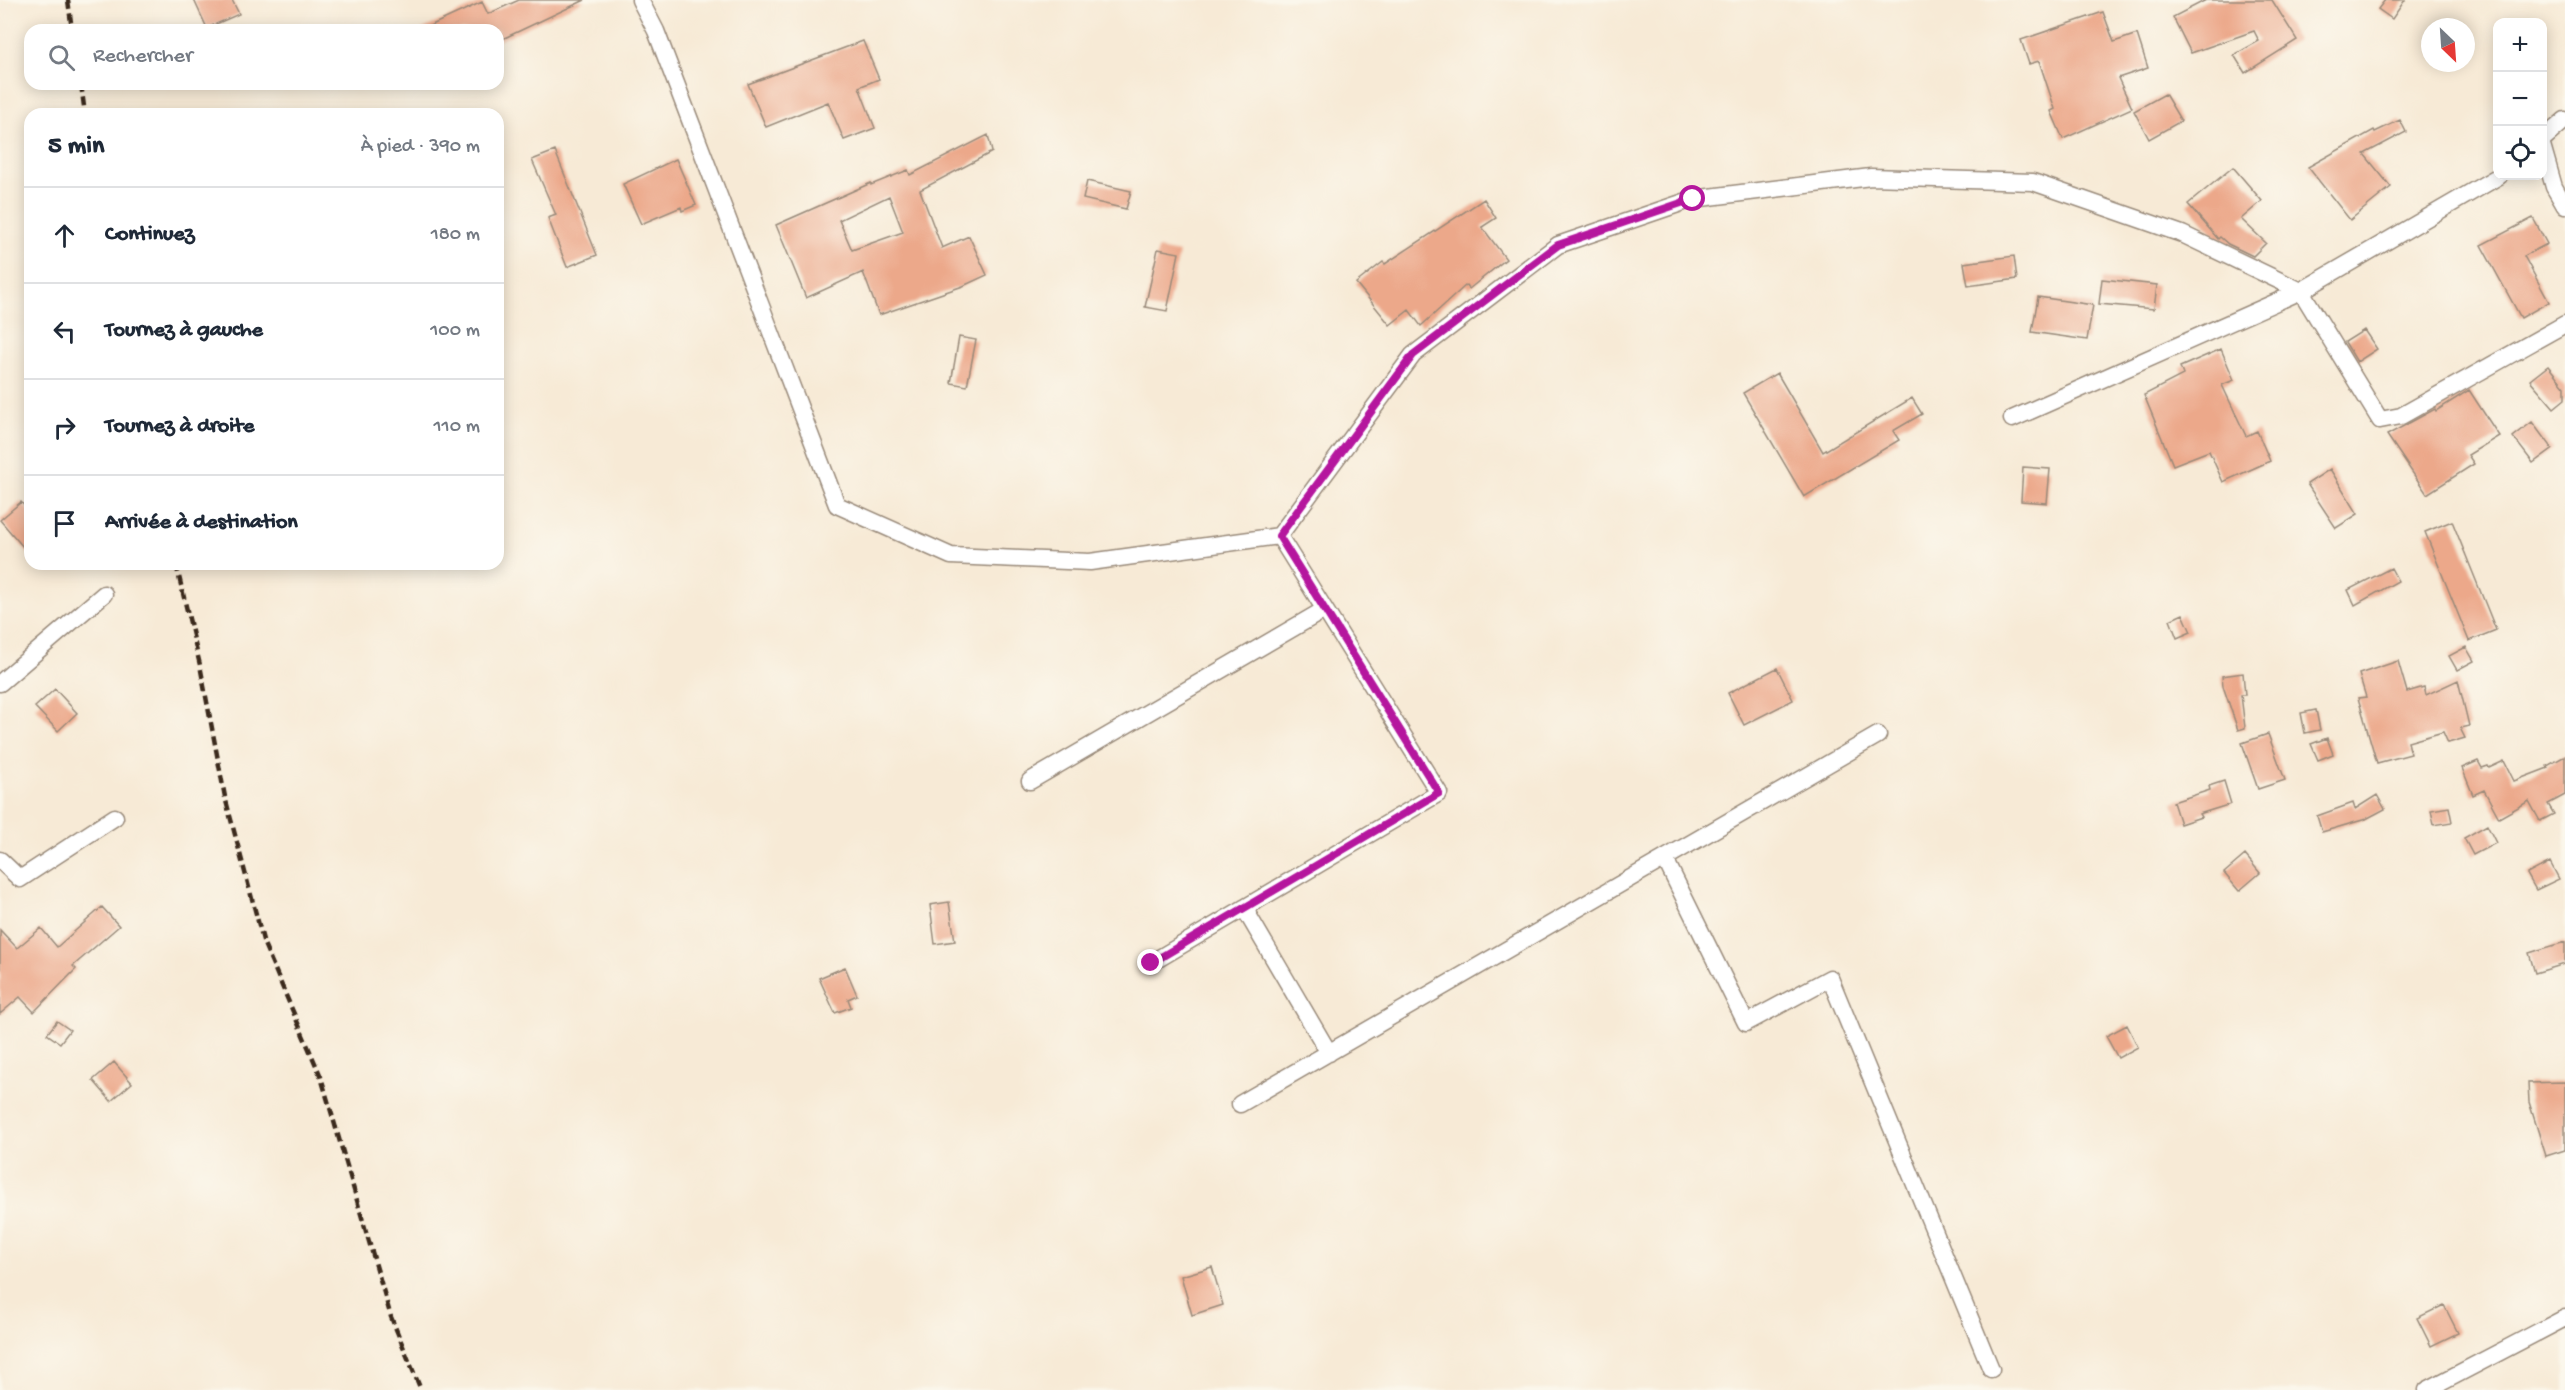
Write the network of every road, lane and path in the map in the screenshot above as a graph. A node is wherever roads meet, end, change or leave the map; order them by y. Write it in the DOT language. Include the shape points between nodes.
graph roads {
  1 [pos="640,0"];
  2 [pos="2565,120"];
  3 [pos="2547,136"];
  4 [pos="2547,162"];
  5 [pos="2493,179"];
  6 [pos="2565,206"];
  7 [pos="2301,291"];
  8 [pos="2565,324"];
  9 [pos="2012,419"];
  10 [pos="1279,536"];
  11 [pos="104,594"];
  12 [pos="1324,610"];
  13 [pos="0,683"];
  14 [pos="1878,735"];
  15 [pos="1030,781"];
  16 [pos="114,817"];
  17 [pos="1665,859"];
  18 [pos="0,860"];
  19 [pos="1244,908"];
  20 [pos="1151,963"];
  21 [pos="1329,1053"];
  22 [pos="1240,1104"];
  23 [pos="2565,1318"];
  24 [pos="1991,1369"];
  25 [pos="2427,1390"];
  1 -- 10 [label="street" via="660,42 837,505 951,555 1090,562"];
  2 -- 3 [label="street"];
  4 -- 6 [label="street"];
  5 -- 7 [label="street"];
  7 -- 8 [label="street" via="2380,420 2401,416"];
  7 -- 9 [label="street"];
  7 -- 10 [label="street" via="2182,234 2033,182 1871,177 1693,199 1558,245 1413,355"];
  10 -- 12 [label="street"];
  11 -- 13 [label="street"];
  12 -- 15 [label="street"];
  12 -- 19 [label="street" via="1439,793"];
  14 -- 17 [label="street"];
  16 -- 18 [label="street" via="20,879"];
  17 -- 21 [label="street"];
  17 -- 24 [label="street" via="1746,1023 1830,978"];
  19 -- 20 [label="street"];
  19 -- 21 [label="street"];
  21 -- 22 [label="street"];
  23 -- 25 [label="street"];
}
